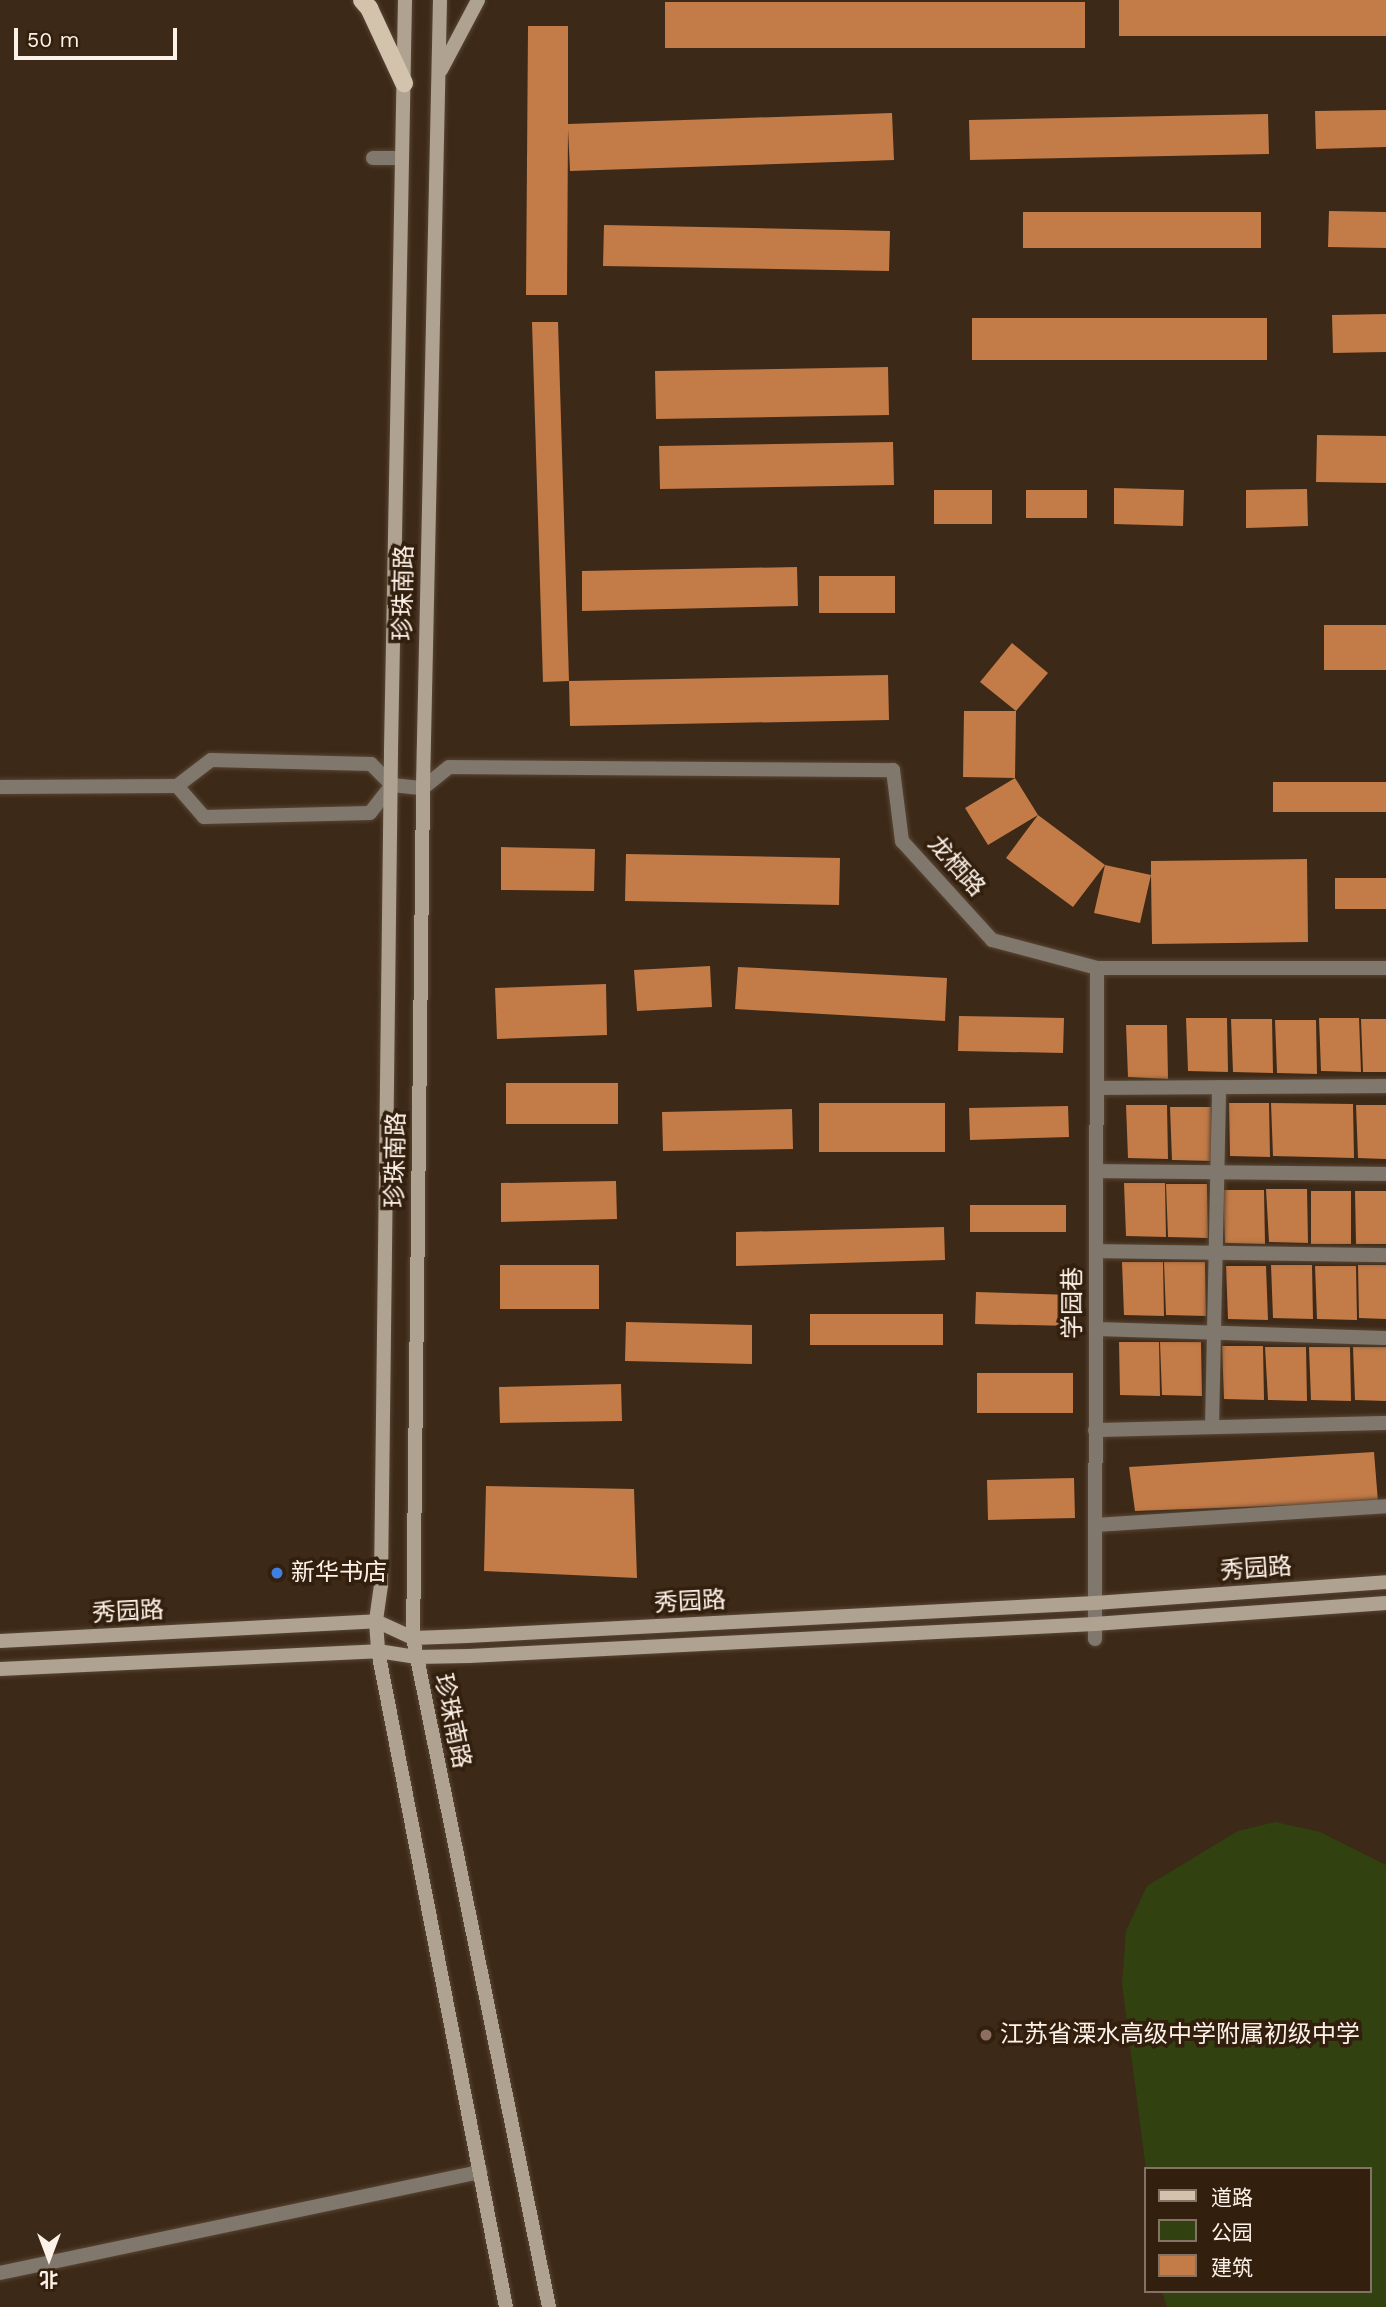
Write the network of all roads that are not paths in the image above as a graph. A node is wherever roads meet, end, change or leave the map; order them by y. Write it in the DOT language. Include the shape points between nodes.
graph roads {
  1 [pos="362,0"];
  2 [pos="405,0"];
  3 [pos="440,0"];
  4 [pos="478,0"];
  5 [pos="438,75"];
  6 [pos="404,83"];
  7 [pos="373,158"];
  8 [pos="402,158"];
  9 [pos="391,785"];
  10 [pos="177,786"];
  11 [pos="0,787"];
  12 [pos="423,788"];
  13 [pos="1097,968"];
  14 [pos="1386,968"];
  15 [pos="1386,1086"];
  16 [pos="1219,1087"];
  17 [pos="1097,1088"];
  18 [pos="1096,1171"];
  19 [pos="1218,1171"];
  20 [pos="1386,1174"];
  21 [pos="1096,1251"];
  22 [pos="1216,1253"];
  23 [pos="1386,1255"];
  24 [pos="1096,1329"];
  25 [pos="1213,1333"];
  26 [pos="1386,1338"];
  27 [pos="1386,1423"];
  28 [pos="1212,1427"];
  29 [pos="1095,1430"];
  30 [pos="1386,1506"];
  31 [pos="1095,1525"];
  32 [pos="1386,1582"];
  33 [pos="1095,1603"];
  34 [pos="1386,1603"];
  35 [pos="376,1621"];
  36 [pos="1094,1624"];
  37 [pos="413,1638"];
  38 [pos="1095,1639"];
  39 [pos="0,1641"];
  40 [pos="378,1651"];
  41 [pos="416,1657"];
  42 [pos="0,1669"];
  43 [pos="480,2172"];
  44 [pos="0,2273"];
  45 [pos="506,2307"];
  46 [pos="549,2307"];
  1 -- 6 [label="main road"];
  2 -- 6 [label="main road, 珍珠南路"];
  3 -- 5 [label="main road, 珍珠南路"];
  4 -- 5 [label="main road"];
  5 -- 12 [label="main road, 珍珠南路"];
  6 -- 8 [label="main road, 珍珠南路"];
  7 -- 8 [label="street"];
  8 -- 9 [label="main road, 珍珠南路"];
  9 -- 10 [label="street" via="371,764 211,760"];
  9 -- 10 [label="street" via="370,813 204,817"];
  9 -- 12 [label="street"];
  9 -- 35 [label="main road, 珍珠南路" via="381,1572"];
  10 -- 11 [label="street"];
  12 -- 13 [label="street, 龙栖路" via="449,767 892,770 902,841 992,940"];
  12 -- 37 [label="main road, 珍珠南路"];
  13 -- 14 [label="street, 龙栖路"];
  13 -- 17 [label="street, 学园巷"];
  15 -- 16 [label="street"];
  16 -- 17 [label="street"];
  16 -- 19 [label="street"];
  17 -- 18 [label="street, 学园巷"];
  18 -- 19 [label="street"];
  18 -- 21 [label="street, 学园巷"];
  19 -- 20 [label="street"];
  19 -- 22 [label="street"];
  21 -- 22 [label="street"];
  21 -- 24 [label="street, 学园巷"];
  22 -- 23 [label="street"];
  22 -- 25 [label="street"];
  24 -- 25 [label="street"];
  24 -- 29 [label="street, 学园巷"];
  25 -- 26 [label="street"];
  25 -- 28 [label="street"];
  27 -- 28 [label="street"];
  28 -- 29 [label="street"];
  29 -- 31 [label="street, 学园巷"];
  30 -- 31 [label="street"];
  31 -- 33 [label="street, 学园巷"];
  32 -- 33 [label="main road, 秀园路"];
  33 -- 36 [label="street, 学园巷"];
  33 -- 37 [label="main road, 秀园路"];
  34 -- 36 [label="main road, 秀园路"];
  35 -- 37 [label="main road, 秀园路"];
  35 -- 39 [label="main road, 秀园路"];
  35 -- 40 [label="main road, 珍珠南路"];
  36 -- 38 [label="street, 学园巷"];
  36 -- 41 [label="main road, 秀园路"];
  37 -- 41 [label="main road, 珍珠南路"];
  40 -- 41 [label="main road, 秀园路"];
  40 -- 42 [label="main road, 秀园路"];
  40 -- 43 [label="main road, 珍珠南路"];
  41 -- 46 [label="main road, 珍珠南路"];
  43 -- 44 [label="street"];
  43 -- 45 [label="main road, 珍珠南路"];
}
